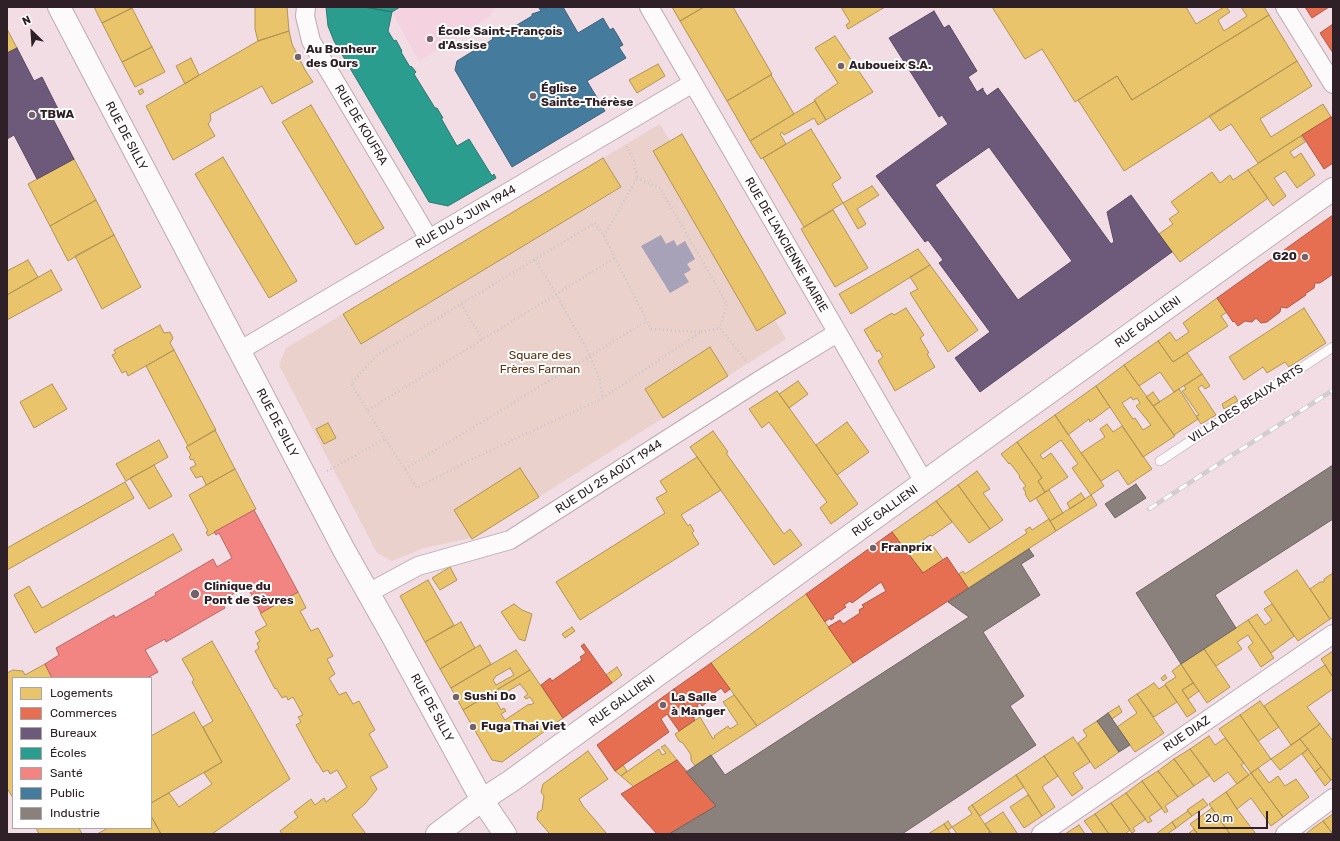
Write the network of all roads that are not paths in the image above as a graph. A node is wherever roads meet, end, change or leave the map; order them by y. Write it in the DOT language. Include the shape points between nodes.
graph roads {
  1 [pos="59,7"];
  2 [pos="306,7"];
  3 [pos="649,7"];
  4 [pos="1285,7"];
  5 [pos="693,83"];
  6 [pos="1333,84"];
  7 [pos="1333,189"];
  8 [pos="429,239"];
  9 [pos="837,333"];
  10 [pos="1333,347"];
  11 [pos="239,351"];
  12 [pos="1160,461"];
  13 [pos="924,482"];
  14 [pos="368,593"];
  15 [pos="1333,634"];
  16 [pos="1333,798"];
  17 [pos="482,800"];
  18 [pos="437,834"];
  19 [pos="505,834"];
  20 [pos="1041,834"];
  21 [pos="1285,834"];
  1 -- 11 [label="street, RUE DE SILLY"];
  2 -- 8 [label="street, RUE DE KOUFRA" via="305,16 310,41"];
  3 -- 5 [label="street, RUE DE L'ANCIENNE MAIRIE"];
  4 -- 6 [label="street"];
  5 -- 8 [label="street, RUE DU 6 JUIN 1944"];
  5 -- 9 [label="street, RUE DE L'ANCIENNE MAIRIE"];
  7 -- 13 [label="street, RUE GALLIENI"];
  8 -- 11 [label="street, RUE DU 6 JUIN 1944"];
  9 -- 13 [label="street, RUE DE L'ANCIENNE MAIRIE"];
  9 -- 14 [label="street, RUE DU 25 AOÛT 1944" via="510,540 418,566"];
  10 -- 12 [label="lane, VILLA DES BEAUX ARTS"];
  11 -- 14 [label="street, RUE DE SILLY"];
  13 -- 17 [label="street, RUE GALLIENI"];
  14 -- 17 [label="street, RUE DE SILLY"];
  15 -- 20 [label="street, RUE DIAZ"];
  16 -- 21 [label="street"];
  17 -- 18 [label="street, RUE GALLIENI"];
  17 -- 19 [label="street, RUE DE SILLY"];
}
